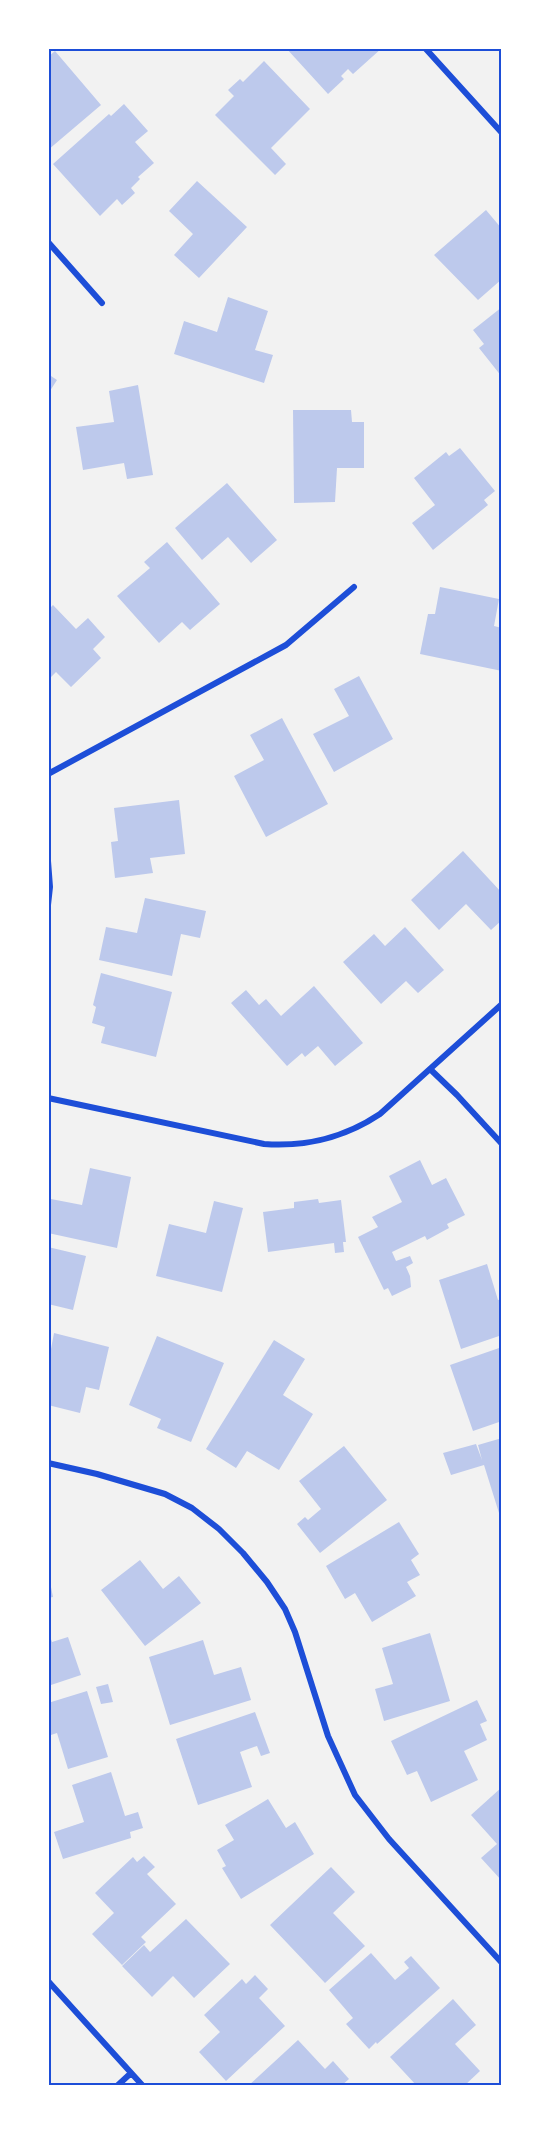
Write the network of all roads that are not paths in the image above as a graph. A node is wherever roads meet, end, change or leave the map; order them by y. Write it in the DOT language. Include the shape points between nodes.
graph roads {
  1 [pos="425,48"];
  2 [pos="502,133"];
  3 [pos="48,242"];
  4 [pos="102,303"];
  5 [pos="354,586"];
  6 [pos="48,774"];
  7 [pos="48,861"];
  8 [pos="48,905"];
  9 [pos="502,1004"];
  10 [pos="430,1069"];
  11 [pos="48,1098"];
  12 [pos="502,1144"];
  13 [pos="48,1463"];
  14 [pos="502,1963"];
  15 [pos="48,1981"];
  16 [pos="131,2073"];
  17 [pos="117,2086"];
  18 [pos="143,2086"];
  1 -- 2 [label="street"];
  3 -- 4 [label="street"];
  5 -- 6 [label="street" via="286,645"];
  7 -- 8 [label="street"];
  9 -- 10 [label="street"];
  10 -- 11 [label="street" via="362,1126 337,1137 290,1146 264,1144"];
  10 -- 12 [label="street"];
  13 -- 14 [label="street" via="165,1494 192,1508 243,1553 285,1609 328,1736 355,1795 389,1839"];
  15 -- 16 [label="street"];
  16 -- 17 [label="street"];
  16 -- 18 [label="street"];
}
